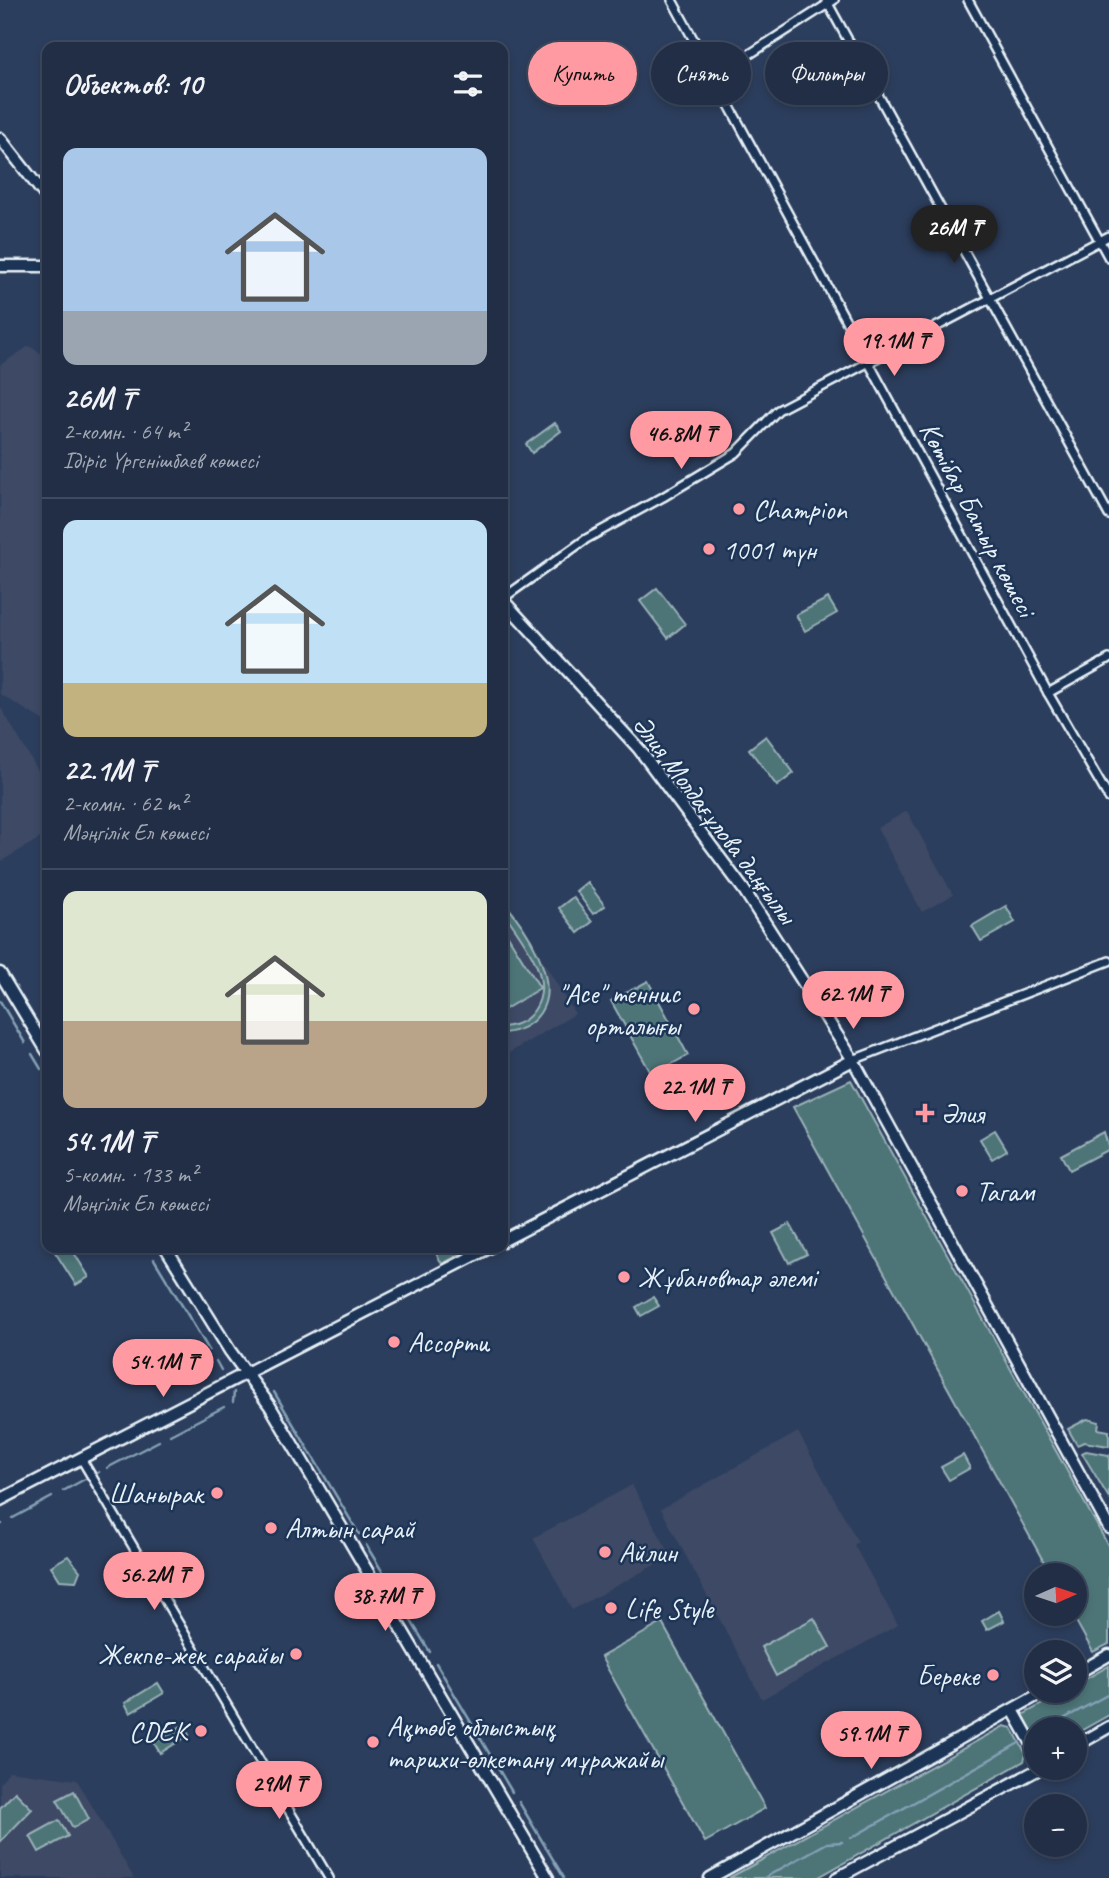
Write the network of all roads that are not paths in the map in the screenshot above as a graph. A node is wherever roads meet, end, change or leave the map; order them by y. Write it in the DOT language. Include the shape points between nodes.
graph roads {
  1 [pos="672,0"];
  2 [pos="968,0"];
  3 [pos="829,1"];
  4 [pos="695,42"];
  5 [pos="751,53"];
  6 [pos="729,105"];
  7 [pos="0,138"];
  8 [pos="42,192"];
  9 [pos="1109,236"];
  10 [pos="1100,242"];
  11 [pos="1109,258"];
  12 [pos="0,265"];
  13 [pos="42,266"];
  14 [pos="989,301"];
  15 [pos="870,364"];
  16 [pos="1109,515"];
  17 [pos="508,595"];
  18 [pos="508,606"];
  19 [pos="1109,659"];
  20 [pos="1048,693"];
  21 [pos="1109,798"];
  22 [pos="1109,961"];
  23 [pos="0,973"];
  24 [pos="42,1043"];
  25 [pos="853,1060"];
  26 [pos="508,1238"];
  27 [pos="169,1253"];
  28 [pos="479,1253"];
  29 [pos="245,1373"];
  30 [pos="82,1460"];
  31 [pos="0,1500"];
  32 [pos="1109,1528"];
  33 [pos="1109,1655"];
  34 [pos="1087,1668"];
  35 [pos="1025,1703"];
  36 [pos="1013,1710"];
  37 [pos="1109,1727"];
  38 [pos="1024,1730"];
  39 [pos="1087,1740"];
  40 [pos="1024,1777"];
  41 [pos="330,1878"];
  42 [pos="548,1878"];
  43 [pos="710,1878"];
  44 [pos="837,1878"];
  1 -- 4 [label="street, Көтібар Батыр көшесі"];
  2 -- 10 [label="street"];
  3 -- 5 [label="street"];
  3 -- 14 [label="street"];
  6 -- 15 [label="street, Көтібар Батыр көшесі"];
  7 -- 8 [label="street"];
  9 -- 10 [label="street"];
  10 -- 11 [label="street"];
  10 -- 14 [label="street"];
  12 -- 13 [label="street"];
  14 -- 15 [label="street"];
  14 -- 16 [label="street"];
  15 -- 17 [label="street" via="778,410 736,453 586,538"];
  15 -- 20 [label="street, Көтібар Батыр көшесі"];
  18 -- 25 [label="street, Әлия Молдағұлова даңғылы" via="675,795 744,890"];
  19 -- 20 [label="street"];
  20 -- 21 [label="street, Көтібар Батыр көшесі"];
  22 -- 25 [label="street"];
  23 -- 24 [label="street"];
  25 -- 26 [label="street"];
  25 -- 32 [label="street, Әлия Молдағұлова даңғылы"];
  27 -- 29 [label="street"];
  28 -- 29 [label="street"];
  29 -- 30 [label="street"];
  29 -- 42 [label="street" via="283,1428"];
  30 -- 31 [label="street"];
  30 -- 41 [label="street"];
  33 -- 34 [label="street"];
  35 -- 36 [label="street"];
  36 -- 38 [label="street"];
  36 -- 43 [label="street"];
  37 -- 39 [label="street"];
  40 -- 44 [label="street"];
}
